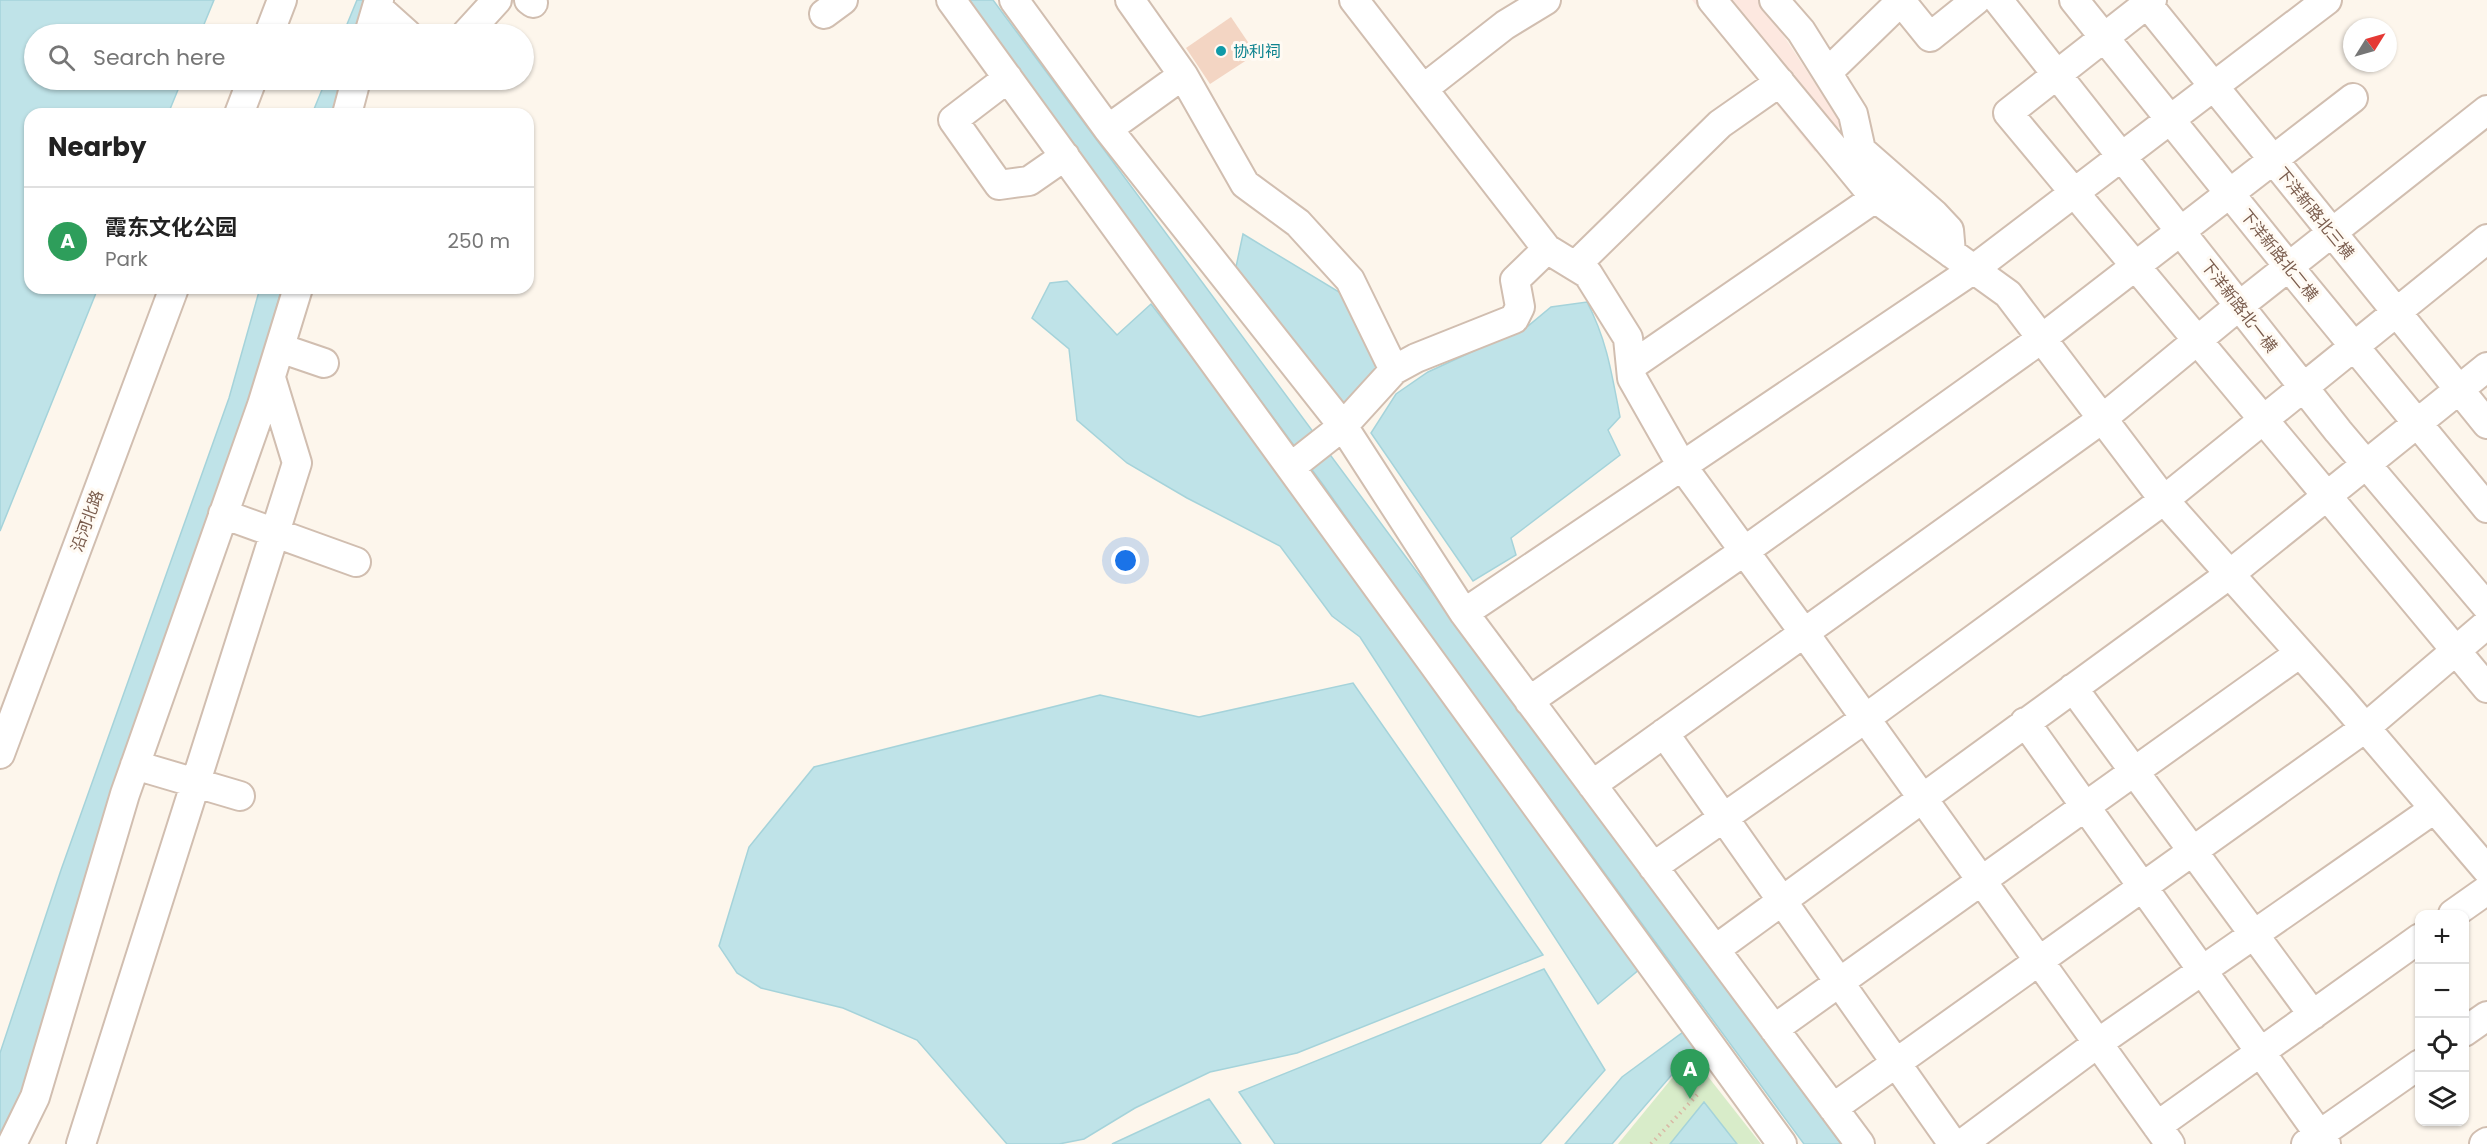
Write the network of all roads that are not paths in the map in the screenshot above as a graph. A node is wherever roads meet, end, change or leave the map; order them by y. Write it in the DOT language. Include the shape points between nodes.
graph roads {
  1 [pos="282,0"];
  2 [pos="497,0"];
  3 [pos="951,0"];
  4 [pos="1014,0"];
  5 [pos="1130,0"];
  6 [pos="1546,0"];
  7 [pos="1712,0"];
  8 [pos="1774,0"];
  9 [pos="1976,0"];
  10 [pos="1998,0"];
  11 [pos="2074,0"];
  12 [pos="2327,0"];
  13 [pos="1900,1"];
  14 [pos="2148,1"];
  15 [pos="378,4"];
  16 [pos="1365,4"];
  17 [pos="273,24"];
  18 [pos="372,24"];
  19 [pos="397,24"];
  20 [pos="475,24"];
  21 [pos="2105,37"];
  22 [pos="1831,69"];
  23 [pos="1183,75"];
  24 [pos="2057,76"];
  25 [pos="1008,78"];
  26 [pos="1780,82"];
  27 [pos="2214,87"];
  28 [pos="1423,89"];
  29 [pos="248,90"];
  30 [pos="353,90"];
  31 [pos="2353,98"];
  32 [pos="241,108"];
  33 [pos="349,108"];
  34 [pos="2487,110"];
  35 [pos="2171,119"];
  36 [pos="1108,129"];
  37 [pos="1065,156"];
  38 [pos="2122,157"];
  39 [pos="2272,160"];
  40 [pos="2075,193"];
  41 [pos="2230,193"];
  42 [pos="1875,198"];
  43 [pos="2180,231"];
  44 [pos="2331,234"];
  45 [pos="2487,239"];
  46 [pos="1547,249"];
  47 [pos="1951,253"];
  48 [pos="1575,266"];
  49 [pos="2135,266"];
  50 [pos="2289,267"];
  51 [pos="1974,269"];
  52 [pos="172,294"];
  53 [pos="296,294"];
  54 [pos="2240,306"];
  55 [pos="2397,312"];
  56 [pos="2041,339"];
  57 [pos="2198,341"];
  58 [pos="2354,347"];
  59 [pos="280,348"];
  60 [pos="324,363"];
  61 [pos="1631,366"];
  62 [pos="2487,367"];
  63 [pos="1394,370"];
  64 [pos="271,378"];
  65 [pos="2304,388"];
  66 [pos="2459,390"];
  67 [pos="2102,419"];
  68 [pos="2264,420"];
  69 [pos="2417,424"];
  70 [pos="2487,424"];
  71 [pos="1343,426"];
  72 [pos="2366,465"];
  73 [pos="1682,466"];
  74 [pos="1291,467"];
  75 [pos="2327,496"];
  76 [pos="2164,500"];
  77 [pos="2487,508"];
  78 [pos="223,514"];
  79 [pos="1743,552"];
  80 [pos="356,562"];
  81 [pos="2230,574"];
  82 [pos="2487,607"];
  83 [pos="1464,613"];
  84 [pos="2487,624"];
  85 [pos="1805,634"];
  86 [pos="2456,651"];
  87 [pos="2300,653"];
  88 [pos="2073,688"];
  89 [pos="2487,688"];
  90 [pos="1529,701"];
  91 [pos="1866,718"];
  92 [pos="2025,722"];
  93 [pos="2365,728"];
  94 [pos="1664,733"];
  95 [pos="0,754"];
  96 [pos="135,765"];
  97 [pos="1592,785"];
  98 [pos="240,796"];
  99 [pos="1922,797"];
  100 [pos="2434,809"];
  101 [pos="1723,818"];
  102 [pos="1653,867"];
  103 [pos="2487,870"];
  104 [pos="1982,881"];
  105 [pos="2487,890"];
  106 [pos="1782,900"];
  107 [pos="2459,910"];
  108 [pos="2415,942"];
  109 [pos="1716,949"];
  110 [pos="2040,962"];
  111 [pos="1839,983"];
  112 [pos="2313,1015"];
  113 [pos="2487,1016"];
  114 [pos="1774,1029"];
  115 [pos="2469,1029"];
  116 [pos="2098,1043"];
  117 [pos="1896,1063"];
  118 [pos="2415,1068"];
  119 [pos="1833,1108"];
  120 [pos="2164,1135"];
  121 [pos="12,1144"];
  122 [pos="81,1144"];
  123 [pos="1782,1144"];
  124 [pos="1860,1144"];
  125 [pos="1953,1144"];
  126 [pos="1962,1144"];
  127 [pos="2306,1144"];
  128 [pos="2326,1144"];
  1 -- 17 [label="street"];
  2 -- 20 [label="street"];
  3 -- 25 [label="street"];
  4 -- 36 [label="street"];
  5 -- 23 [label="street"];
  6 -- 28 [label="street" via="1505,25"];
  7 -- 26 [label="street"];
  8 -- 47 [label="street" via="1801,31 1853,114 1861,150 1949,230"];
  9 -- 13 [label="street" via="1930,37"];
  10 -- 24 [label="street, 下洋新路北一横"];
  11 -- 21 [label="street, 下洋新路北二横"];
  12 -- 27 [label="street"];
  13 -- 22 [label="street"];
  14 -- 21 [label="street"];
  14 -- 27 [label="street, 下洋新路北三横"];
  15 -- 18 [label="street"];
  15 -- 19 [label="street"];
  16 -- 28 [label="street"];
  21 -- 24 [label="street"];
  21 -- 35 [label="street, 下洋新路北二横"];
  23 -- 36 [label="street"];
  23 -- 63 [label="street" via="1245,184 1298,223 1350,280"];
  24 -- 38 [label="street, 下洋新路北一横"];
  24 -- 40 [label="street" via="2008,113"];
  25 -- 37 [label="street"];
  25 -- 37 [label="street" via="953,120 999,184 1029,181"];
  26 -- 42 [label="street"];
  26 -- 48 [label="street" via="1720,124"];
  27 -- 35 [label="street"];
  27 -- 39 [label="street, 下洋新路北三横"];
  28 -- 46 [label="street"];
  29 -- 32 [label="street"];
  30 -- 33 [label="street"];
  31 -- 39 [label="street"];
  34 -- 44 [label="street"];
  35 -- 38 [label="street"];
  35 -- 41 [label="street, 下洋新路北二横"];
  36 -- 71 [label="street"];
  37 -- 74 [label="street"];
  38 -- 40 [label="street"];
  38 -- 43 [label="street, 下洋新路北一横"];
  39 -- 41 [label="street"];
  39 -- 44 [label="street, 下洋新路北三横"];
  40 -- 49 [label="street"];
  40 -- 51 [label="street"];
  41 -- 43 [label="street"];
  41 -- 50 [label="street, 下洋新路北二横"];
  42 -- 47 [label="street"];
  42 -- 61 [label="street"];
  43 -- 49 [label="street"];
  43 -- 54 [label="street, 下洋新路北一横"];
  44 -- 50 [label="street"];
  44 -- 55 [label="street, 下洋新路北三横"];
  45 -- 55 [label="street"];
  46 -- 48 [label="street"];
  46 -- 63 [label="street" via="1515,280 1520,307 1514,319"];
  47 -- 51 [label="street"];
  48 -- 61 [label="street" via="1588,274 1628,338"];
  49 -- 56 [label="street"];
  49 -- 57 [label="street"];
  50 -- 54 [label="street"];
  50 -- 58 [label="street, 下洋新路北二横"];
  51 -- 56 [label="street" via="2008,294"];
  51 -- 73 [label="street"];
  52 -- 95 [label="street, 沿河北路"];
  53 -- 59 [label="street"];
  54 -- 57 [label="street"];
  54 -- 65 [label="street, 下洋新路北一横"];
  55 -- 58 [label="street"];
  55 -- 66 [label="street, 下洋新路北三横"];
  56 -- 67 [label="street"];
  56 -- 79 [label="street"];
  57 -- 67 [label="street"];
  57 -- 68 [label="street"];
  58 -- 65 [label="street"];
  58 -- 69 [label="street, 下洋新路北二横"];
  59 -- 60 [label="street"];
  59 -- 64 [label="street"];
  61 -- 73 [label="street" via="1632,378"];
  62 -- 66 [label="street"];
  63 -- 71 [label="street"];
  64 -- 78 [label="street"];
  64 -- 122 [label="street" via="297,463"];
  65 -- 68 [label="street"];
  65 -- 72 [label="street, 下洋新路北一横"];
  66 -- 69 [label="street"];
  66 -- 70 [label="street, 下洋新路北三横"];
  67 -- 76 [label="street"];
  67 -- 85 [label="street"];
  68 -- 75 [label="street"];
  68 -- 76 [label="street"];
  69 -- 72 [label="street"];
  69 -- 77 [label="street, 下洋新路北二横"];
  71 -- 74 [label="street"];
  71 -- 83 [label="street"];
  72 -- 75 [label="street"];
  72 -- 82 [label="street, 下洋新路北一横"];
  73 -- 79 [label="street"];
  73 -- 83 [label="street"];
  74 -- 123 [label="street"];
  75 -- 81 [label="street"];
  75 -- 86 [label="street"];
  76 -- 81 [label="street"];
  76 -- 91 [label="street"];
  78 -- 80 [label="street"];
  78 -- 96 [label="street"];
  79 -- 85 [label="street"];
  79 -- 90 [label="street"];
  81 -- 87 [label="street"];
  81 -- 88 [label="street"];
  83 -- 90 [label="street"];
  84 -- 86 [label="street"];
  85 -- 91 [label="street"];
  85 -- 94 [label="street"];
  86 -- 89 [label="street"];
  86 -- 93 [label="street"];
  87 -- 93 [label="street"];
  87 -- 104 [label="street"];
  88 -- 92 [label="street"];
  88 -- 112 [label="street"];
  90 -- 97 [label="street"];
  91 -- 99 [label="street"];
  91 -- 101 [label="street"];
  92 -- 99 [label="street"];
  92 -- 128 [label="street"];
  93 -- 100 [label="street"];
  93 -- 110 [label="street"];
  94 -- 97 [label="street"];
  94 -- 101 [label="street"];
  96 -- 98 [label="street"];
  96 -- 121 [label="street" via="35,1097"];
  97 -- 102 [label="street"];
  99 -- 104 [label="street"];
  99 -- 106 [label="street"];
  100 -- 103 [label="street"];
  100 -- 116 [label="street"];
  101 -- 102 [label="street"];
  101 -- 106 [label="street"];
  102 -- 109 [label="street"];
  104 -- 110 [label="street"];
  104 -- 111 [label="street"];
  105 -- 107 [label="street"];
  106 -- 109 [label="street"];
  106 -- 111 [label="street"];
  108 -- 112 [label="street"];
  109 -- 114 [label="street"];
  110 -- 116 [label="street"];
  110 -- 117 [label="street"];
  111 -- 114 [label="street"];
  111 -- 117 [label="street"];
  112 -- 120 [label="street"];
  113 -- 115 [label="street"];
  114 -- 119 [label="street"];
  116 -- 120 [label="street"];
  116 -- 126 [label="street"];
  117 -- 119 [label="street"];
  117 -- 125 [label="street"];
  118 -- 127 [label="street"];
  119 -- 124 [label="street"];
}
